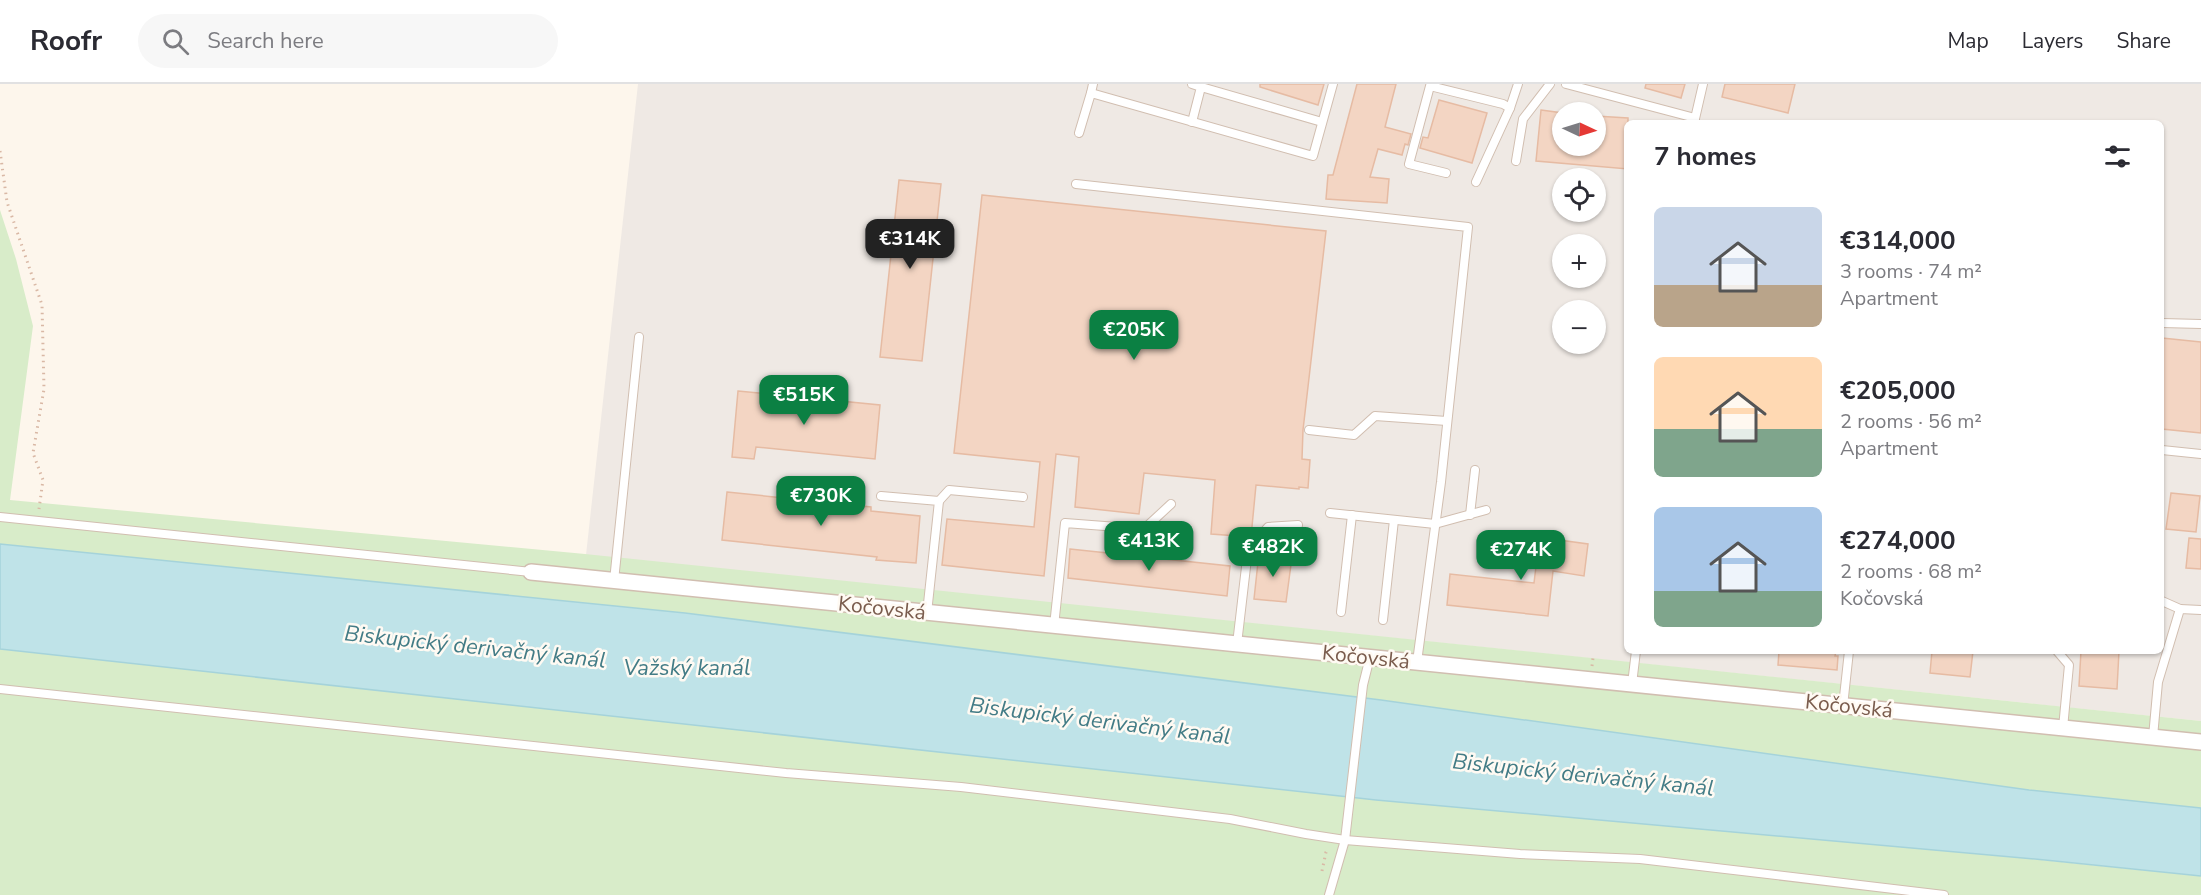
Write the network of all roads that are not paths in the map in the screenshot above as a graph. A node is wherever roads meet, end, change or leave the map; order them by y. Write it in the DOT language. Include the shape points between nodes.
graph roads {
  1 [pos="1093,84"];
  2 [pos="1192,84"];
  3 [pos="1333,84"];
  4 [pos="1518,84"];
  5 [pos="1550,84"];
  6 [pos="1566,84"];
  7 [pos="1703,84"];
  8 [pos="1201,87"];
  9 [pos="1091,93"];
  10 [pos="1510,108"];
  11 [pos="1695,120"];
  12 [pos="1192,122"];
  13 [pos="1322,122"];
  14 [pos="1079,133"];
  15 [pos="1516,161"];
  16 [pos="1446,173"];
  17 [pos="1476,182"];
  18 [pos="1076,184"];
  19 [pos="2164,323"];
  20 [pos="2201,324"];
  21 [pos="639,336"];
  22 [pos="1447,421"];
  23 [pos="1309,430"];
  24 [pos="2164,450"];
  25 [pos="2201,454"];
  26 [pos="1475,470"];
  27 [pos="881,496"];
  28 [pos="1023,497"];
  29 [pos="939,501"];
  30 [pos="1171,504"];
  31 [pos="1486,510"];
  32 [pos="1330,513"];
  33 [pos="1352,515"];
  34 [pos="1470,515"];
  35 [pos="0,517"];
  36 [pos="1394,519"];
  37 [pos="1298,525"];
  38 [pos="1435,525"];
  39 [pos="531,572"];
  40 [pos="614,581"];
  41 [pos="2164,602"];
  42 [pos="2180,609"];
  43 [pos="2201,610"];
  44 [pos="1341,612"];
  45 [pos="927,613"];
  46 [pos="1383,620"];
  47 [pos="1054,626"];
  48 [pos="1237,644"];
  49 [pos="1636,654"];
  50 [pos="1849,654"];
  51 [pos="2059,654"];
  52 [pos="1370,657"];
  53 [pos="1417,663"];
  54 [pos="1632,684"];
  55 [pos="0,689"];
  56 [pos="1843,706"];
  57 [pos="2063,728"];
  58 [pos="2153,737"];
  59 [pos="2201,742"];
  60 [pos="1346,840"];
  61 [pos="1329,895"];
  62 [pos="1944,895"];
  1 -- 9 [label="lane"];
  2 -- 8 [label="lane"];
  3 -- 13 [label="lane"];
  4 -- 10 [label="lane"];
  5 -- 15 [label="lane" via="1523,119"];
  6 -- 11 [label="lane"];
  7 -- 11 [label="lane"];
  8 -- 12 [label="lane"];
  8 -- 13 [label="lane"];
  9 -- 12 [label="lane"];
  9 -- 14 [label="lane"];
  10 -- 16 [label="lane" via="1430,86 1409,164"];
  10 -- 17 [label="lane"];
  12 -- 13 [label="lane" via="1313,156"];
  18 -- 22 [label="lane" via="1468,227"];
  19 -- 20 [label="lane"];
  21 -- 40 [label="lane"];
  22 -- 23 [label="lane" via="1375,416 1354,435"];
  22 -- 38 [label="lane"];
  24 -- 25 [label="lane"];
  26 -- 34 [label="lane"];
  27 -- 29 [label="lane"];
  28 -- 29 [label="lane" via="949,490"];
  29 -- 45 [label="lane"];
  30 -- 47 [label="lane" via="1144,529 1065,523"];
  31 -- 34 [label="lane"];
  32 -- 33 [label="lane"];
  33 -- 36 [label="lane"];
  33 -- 44 [label="lane"];
  34 -- 38 [label="lane"];
  35 -- 39 [label="lane"];
  36 -- 38 [label="lane"];
  36 -- 46 [label="lane"];
  37 -- 48 [label="lane" via="1268,527 1248,550"];
  38 -- 53 [label="lane"];
  39 -- 40 [label="street, Kočovská"];
  40 -- 45 [label="street, Kočovská"];
  41 -- 42 [label="lane"];
  42 -- 43 [label="lane"];
  42 -- 58 [label="lane" via="2158,682"];
  45 -- 47 [label="street, Kočovská"];
  47 -- 48 [label="street, Kočovská"];
  48 -- 52 [label="street, Kočovská"];
  49 -- 54 [label="lane"];
  50 -- 56 [label="lane"];
  51 -- 57 [label="lane" via="2068,665"];
  52 -- 53 [label="street, Kočovská"];
  52 -- 60 [label="lane" via="1363,685"];
  53 -- 54 [label="street, Kočovská"];
  54 -- 56 [label="street, Kočovská"];
  55 -- 60 [label="lane" via="786,773 961,787 1230,819"];
  56 -- 57 [label="street, Kočovská"];
  57 -- 58 [label="street, Kočovská"];
  58 -- 59 [label="street, Kočovská"];
  60 -- 61 [label="lane"];
  60 -- 62 [label="lane" via="1640,859"];
}
